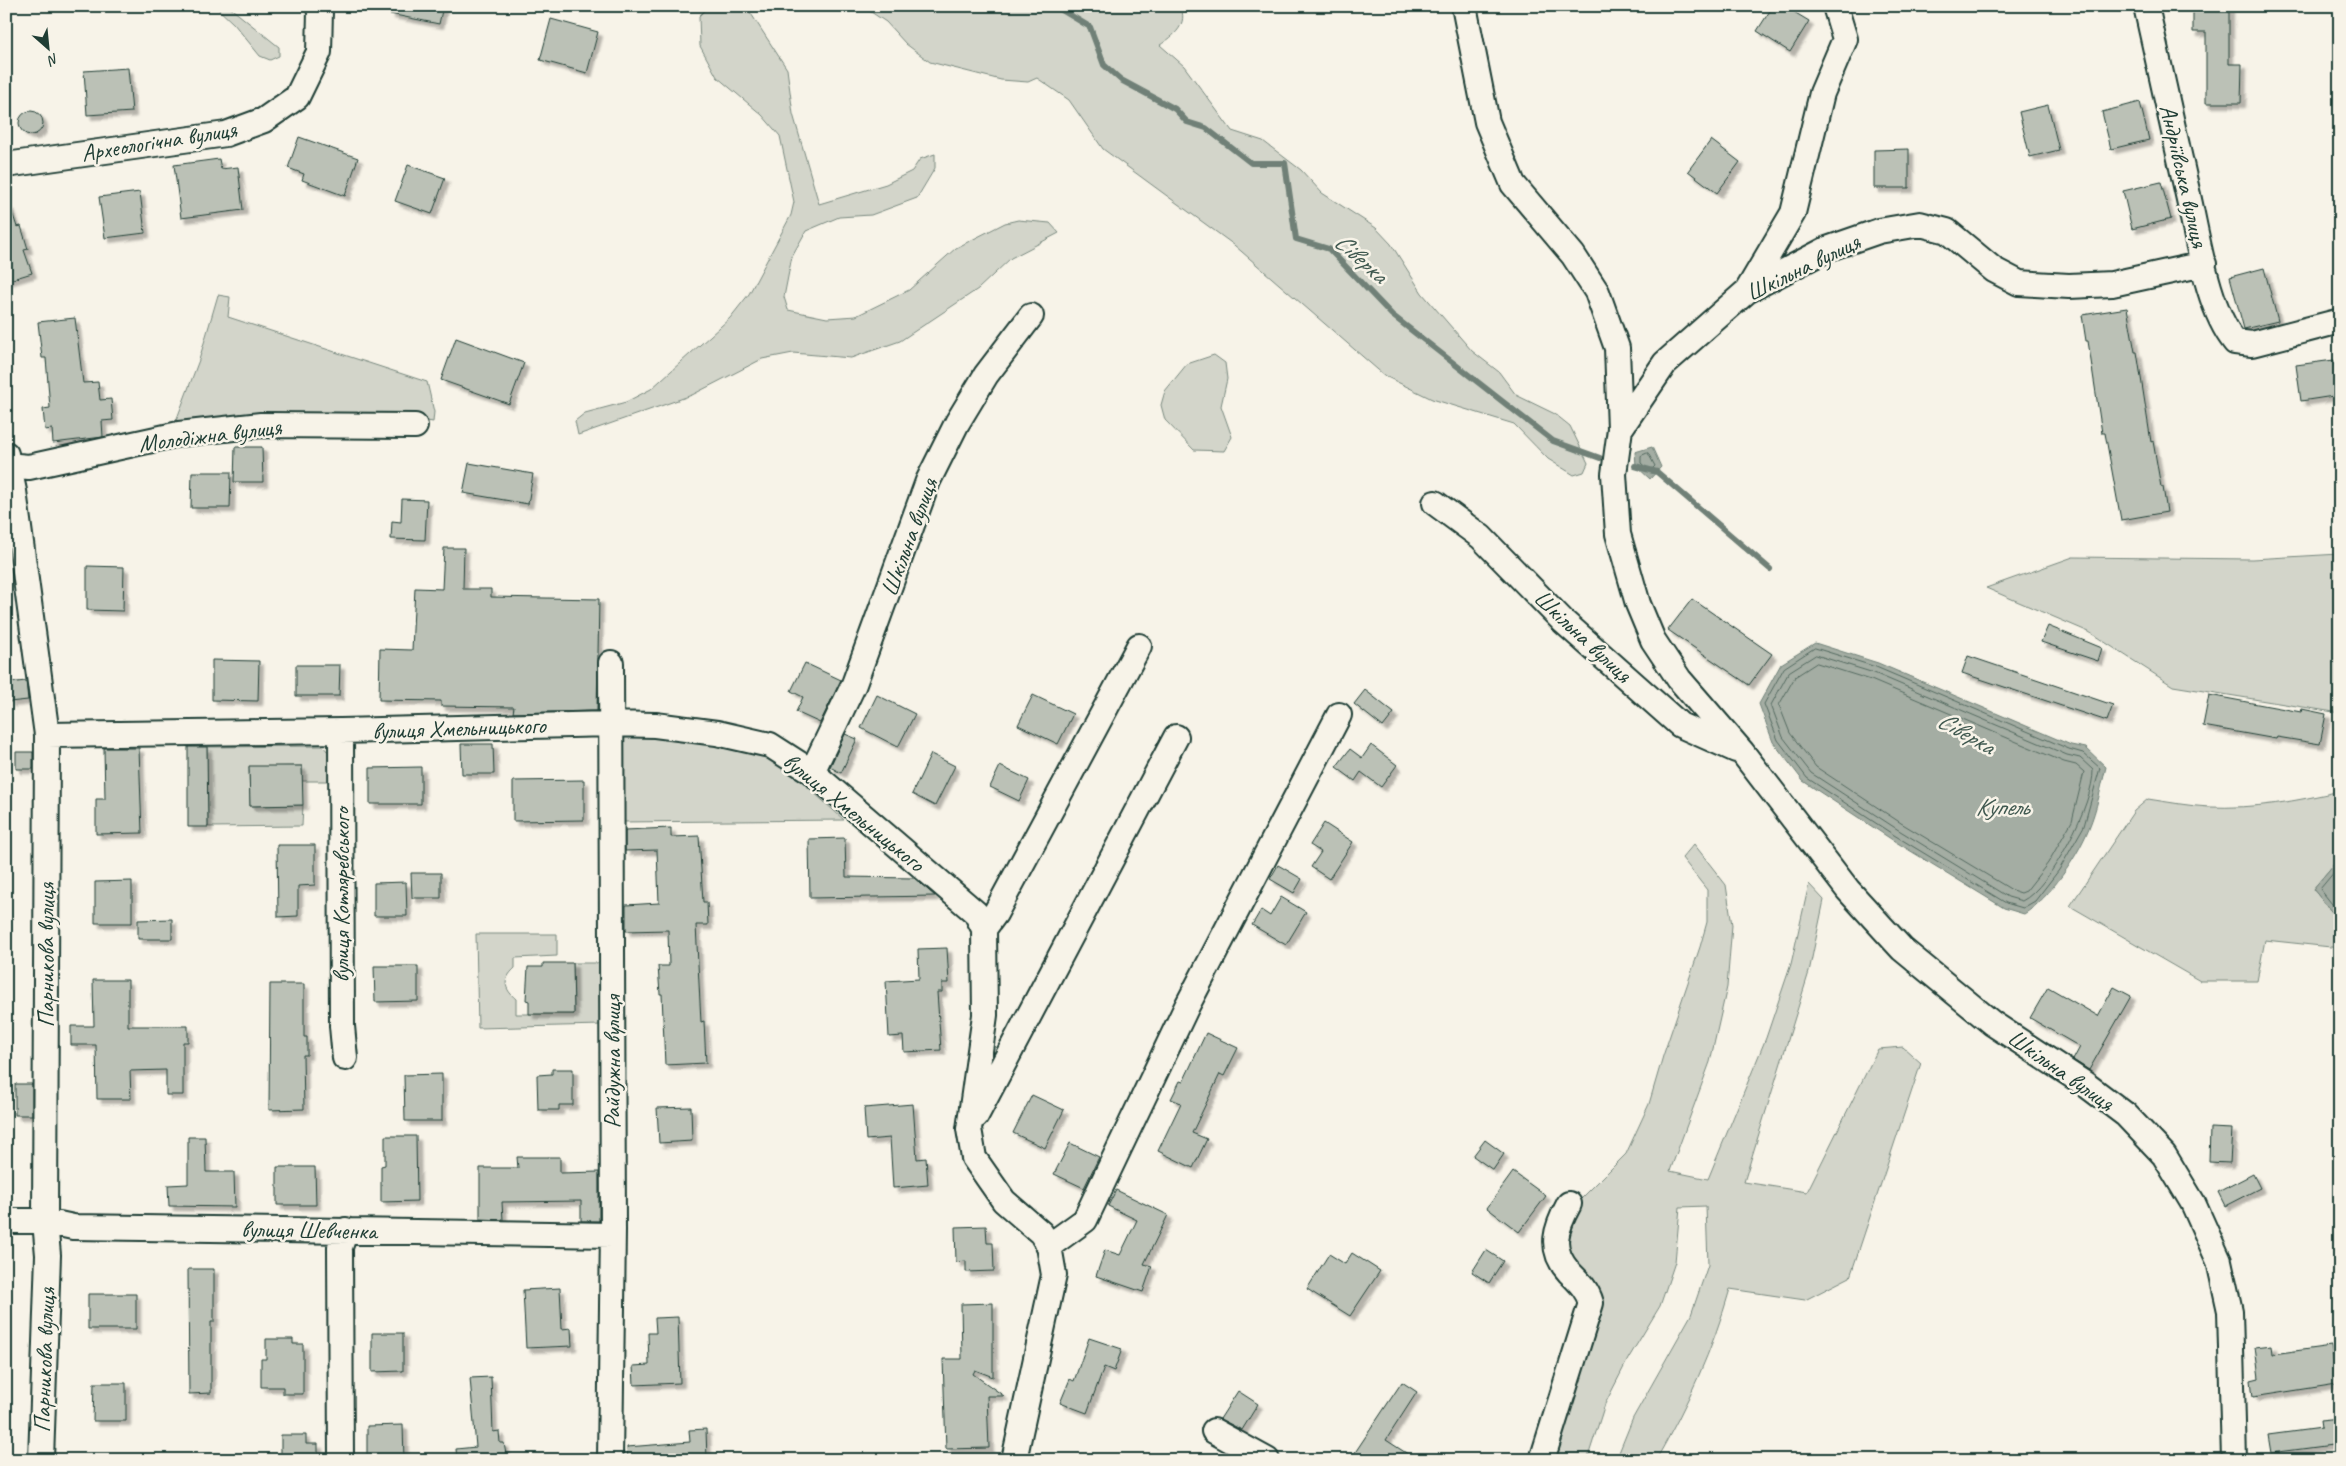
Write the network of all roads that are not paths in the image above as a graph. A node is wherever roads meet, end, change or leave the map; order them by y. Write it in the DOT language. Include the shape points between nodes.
graph roads {
  1 [pos="318,6"];
  2 [pos="1464,6"];
  3 [pos="1835,6"];
  4 [pos="2146,6"];
  5 [pos="6,165"];
  6 [pos="2204,264"];
  7 [pos="1747,291"];
  8 [pos="1031,316"];
  9 [pos="2340,321"];
  10 [pos="415,426"];
  11 [pos="1620,429"];
  12 [pos="7,461"];
  13 [pos="1435,503"];
  14 [pos="1139,646"];
  15 [pos="611,663"];
  16 [pos="1338,715"];
  17 [pos="610,724"];
  18 [pos="341,731"];
  19 [pos="47,735"];
  20 [pos="1176,737"];
  21 [pos="1742,752"];
  22 [pos="812,772"];
  23 [pos="984,929"];
  24 [pos="345,1058"];
  25 [pos="969,1129"];
  26 [pos="1569,1204"];
  27 [pos="6,1221"];
  28 [pos="45,1221"];
  29 [pos="346,1230"];
  30 [pos="612,1235"];
  31 [pos="1049,1246"];
  32 [pos="1214,1432"];
  33 [pos="42,1460"];
  34 [pos="341,1460"];
  35 [pos="610,1460"];
  36 [pos="1014,1460"];
  37 [pos="1268,1460"];
  38 [pos="1542,1460"];
  39 [pos="2234,1460"];
  1 -- 5 [label="street, Археологічна вулиця" via="319,52 297,96 264,120 226,134"];
  2 -- 11 [label="street" via="1487,122 1513,184 1573,255 1598,292 1617,348"];
  3 -- 7 [label="street" via="1845,39 1822,93 1793,213"];
  4 -- 6 [label="street, Андріївська вулиця"];
  6 -- 7 [label="street, Шкільна вулиця" via="2112,284 2019,283 1994,270 1947,231 1920,224 1879,231 1827,249"];
  6 -- 9 [label="street, Андріївська вулиця" via="2219,317 2235,342 2252,344"];
  7 -- 11 [label="street, Шкільна вулиця" via="1664,363"];
  8 -- 22 [label="street, Шкільна вулиця" via="986,374 928,481 854,684"];
  10 -- 12 [label="street, Молодіжна вулиця" via="261,425 179,434 29,467"];
  11 -- 21 [label="street, Шкільна вулиця" via="1614,474 1615,510 1618,534 1638,604 1653,640 1679,680"];
  12 -- 19 [label="street, Парникова вулиця"];
  13 -- 21 [label="street, Шкільна вулиця" via="1481,537 1564,622 1680,725"];
  14 -- 23 [label="street"];
  15 -- 17 [label="street, Райдужна вулиця"];
  16 -- 31 [label="street" via="1187,1006 1085,1220"];
  17 -- 18 [label="street, вулиця Хмельницького"];
  17 -- 22 [label="street, вулиця Хмельницького" via="654,725 717,733 770,745"];
  17 -- 30 [label="street, Райдужна вулиця"];
  18 -- 19 [label="street, вулиця Хмельницького"];
  18 -- 24 [label="street, вулиця Котляревського" via="342,1026"];
  19 -- 28 [label="street, Парникова вулиця"];
  20 -- 25 [label="street"];
  21 -- 39 [label="street, Шкільна вулиця" via="1848,890 1902,949 1992,1023 2085,1084 2126,1116 2164,1156 2193,1203 2219,1261 2230,1311"];
  22 -- 23 [label="street, вулиця Хмельницького" via="976,913"];
  23 -- 25 [label="street" via="985,1015"];
  25 -- 31 [label="street" via="974,1158 1004,1201 1041,1232"];
  26 -- 38 [label="street" via="1558,1225 1555,1242 1559,1255 1582,1284 1591,1303"];
  27 -- 28 [label="street, вулиця Шевченка"];
  28 -- 29 [label="street, вулиця Шевченка" via="73,1227"];
  28 -- 33 [label="street, Парникова вулиця" via="48,1255"];
  29 -- 30 [label="street, вулиця Шевченка"];
  29 -- 34 [label="street" via="340,1247"];
  30 -- 35 [label="street, Райдужна вулиця"];
  31 -- 36 [label="street" via="1054,1275"];
  32 -- 37 [label="street"];
}
